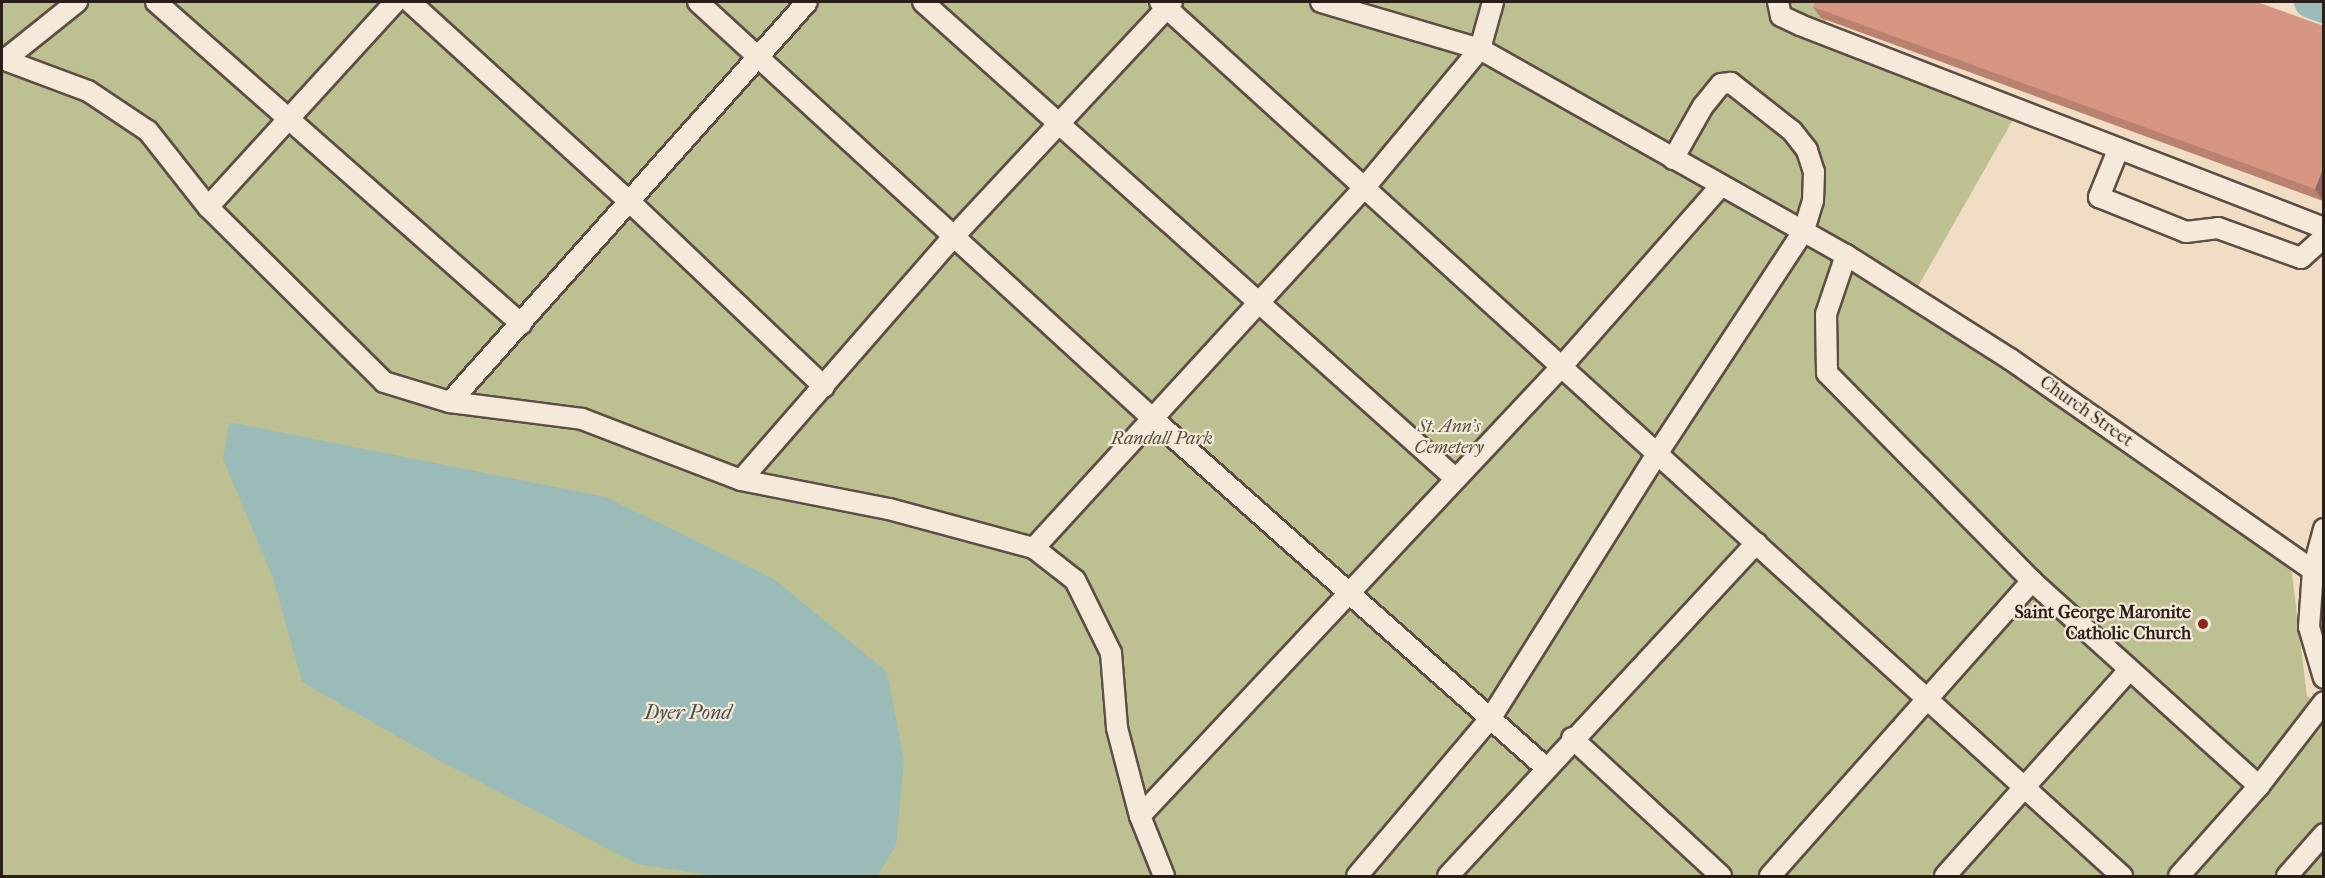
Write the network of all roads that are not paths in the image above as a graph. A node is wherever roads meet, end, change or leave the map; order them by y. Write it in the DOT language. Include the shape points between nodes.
graph roads {
  1 [pos="77,2"];
  2 [pos="156,2"];
  3 [pos="395,2"];
  4 [pos="410,2"];
  5 [pos="698,2"];
  6 [pos="807,2"];
  7 [pos="923,2"];
  8 [pos="1321,2"];
  9 [pos="1493,2"];
  10 [pos="1778,2"];
  11 [pos="1167,4"];
  12 [pos="1480,49"];
  13 [pos="756,55"];
  14 [pos="4,59"];
  15 [pos="288,118"];
  16 [pos="1061,125"];
  17 [pos="2118,150"];
  18 [pos="1673,159"];
  19 [pos="1721,186"];
  20 [pos="1365,187"];
  21 [pos="630,202"];
  22 [pos="208,207"];
  23 [pos="1804,230"];
  24 [pos="955,235"];
  25 [pos="2322,238"];
  26 [pos="1846,255"];
  27 [pos="1259,302"];
  28 [pos="521,324"];
  29 [pos="1563,365"];
  30 [pos="824,387"];
  31 [pos="450,402"];
  32 [pos="1152,418"];
  33 [pos="1657,454"];
  34 [pos="1456,479"];
  35 [pos="741,480"];
  36 [pos="2324,529"];
  37 [pos="1756,543"];
  38 [pos="1034,548"];
  39 [pos="2318,572"];
  40 [pos="2032,580"];
  41 [pos="1347,593"];
  42 [pos="2129,670"];
  43 [pos="2324,678"];
  44 [pos="1927,699"];
  45 [pos="2324,702"];
  46 [pos="1492,716"];
  47 [pos="1572,738"];
  48 [pos="1545,767"];
  49 [pos="2259,786"];
  50 [pos="2024,788"];
  51 [pos="1140,816"];
  52 [pos="2324,834"];
  53 [pos="1164,876"];
  54 [pos="1357,876"];
  55 [pos="1448,876"];
  56 [pos="1721,876"];
  57 [pos="1770,876"];
  58 [pos="1945,876"];
  59 [pos="2122,876"];
  60 [pos="2179,876"];
  61 [pos="2288,876"];
  1 -- 14 [label="street"];
  2 -- 15 [label="street"];
  3 -- 15 [label="street"];
  4 -- 21 [label="street"];
  5 -- 13 [label="street"];
  6 -- 13 [label="street"];
  7 -- 16 [label="street"];
  8 -- 12 [label="street, Church Street"];
  9 -- 12 [label="street"];
  10 -- 17 [label="street" via="1781,16 1800,25"];
  11 -- 16 [label="street"];
  11 -- 20 [label="street"];
  12 -- 18 [label="street, Church Street"];
  12 -- 20 [label="street"];
  13 -- 21 [label="street"];
  13 -- 24 [label="street"];
  14 -- 22 [label="street" via="88,91 148,131"];
  15 -- 22 [label="street"];
  15 -- 28 [label="street"];
  16 -- 24 [label="street"];
  16 -- 27 [label="street"];
  17 -- 25 [label="street"];
  17 -- 25 [label="street" via="2099,197 2186,232 2218,228 2301,258"];
  18 -- 19 [label="street, Church Street"];
  18 -- 23 [label="street" via="1703,106 1721,84 1731,83 1784,123 1807,150 1814,172 1813,201"];
  19 -- 23 [label="street, Church Street"];
  19 -- 29 [label="street"];
  20 -- 27 [label="street"];
  20 -- 29 [label="street"];
  21 -- 28 [label="street"];
  21 -- 30 [label="street"];
  22 -- 31 [label="street" via="384,382"];
  23 -- 26 [label="street, Church Street"];
  23 -- 33 [label="street"];
  24 -- 30 [label="street"];
  24 -- 32 [label="street"];
  26 -- 39 [label="street, Church Street" via="2010,359"];
  26 -- 40 [label="street" via="1826,314 1827,373"];
  27 -- 32 [label="street"];
  27 -- 34 [label="street"];
  28 -- 31 [label="street"];
  29 -- 33 [label="street"];
  29 -- 34 [label="street"];
  30 -- 35 [label="street"];
  31 -- 35 [label="street" via="582,419"];
  32 -- 38 [label="street"];
  32 -- 41 [label="street"];
  33 -- 37 [label="street"];
  33 -- 46 [label="street"];
  34 -- 41 [label="street"];
  35 -- 38 [label="street" via="889,509"];
  36 -- 39 [label="street"];
  37 -- 44 [label="street"];
  37 -- 47 [label="street"];
  38 -- 51 [label="street" via="1075,580 1111,653 1117,728"];
  39 -- 43 [label="street" via="2309,627"];
  40 -- 42 [label="street"];
  40 -- 44 [label="street"];
  41 -- 46 [label="street"];
  41 -- 51 [label="street"];
  42 -- 49 [label="street"];
  42 -- 50 [label="street"];
  44 -- 50 [label="street"];
  44 -- 57 [label="street"];
  45 -- 49 [label="street"];
  46 -- 48 [label="street"];
  46 -- 54 [label="street"];
  47 -- 48 [label="street"];
  47 -- 56 [label="street"];
  48 -- 55 [label="street"];
  49 -- 60 [label="street"];
  50 -- 58 [label="street"];
  50 -- 59 [label="street"];
  51 -- 53 [label="street"];
  52 -- 61 [label="street"];
}
